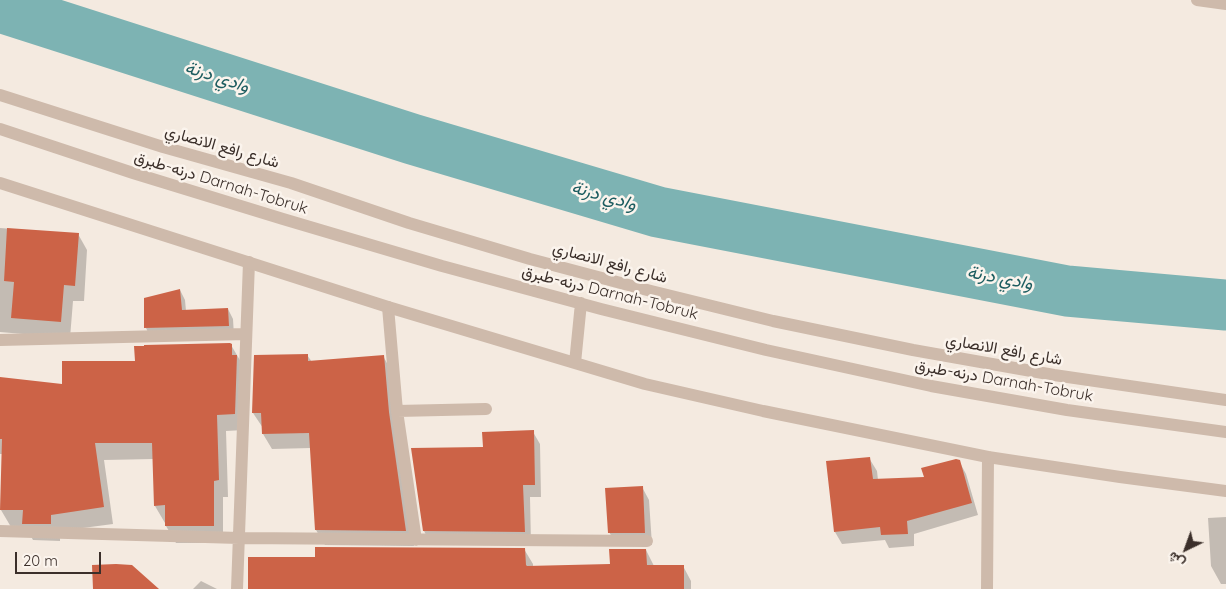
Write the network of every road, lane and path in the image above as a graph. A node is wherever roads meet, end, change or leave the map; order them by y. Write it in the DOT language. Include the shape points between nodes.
graph roads {
  1 [pos="1197,0"];
  2 [pos="1226,4"];
  3 [pos="0,95"];
  4 [pos="0,129"];
  5 [pos="0,183"];
  6 [pos="249,262"];
  7 [pos="581,303"];
  8 [pos="388,307"];
  9 [pos="246,334"];
  10 [pos="0,340"];
  11 [pos="575,363"];
  12 [pos="1226,400"];
  13 [pos="486,410"];
  14 [pos="397,411"];
  15 [pos="1226,432"];
  16 [pos="988,458"];
  17 [pos="1226,491"];
  18 [pos="0,531"];
  19 [pos="239,538"];
  20 [pos="416,540"];
  21 [pos="647,541"];
  22 [pos="237,589"];
  23 [pos="987,589"];
  1 -- 2 [label="street"];
  3 -- 12 [label="street, شارع رافع الانصاري" via="163,147 291,183 409,223 651,291 913,350"];
  4 -- 7 [label="street, درنه-طبرق Darnah-Tobruk" via="283,219"];
  5 -- 6 [label="street"];
  6 -- 8 [label="street"];
  6 -- 9 [label="street"];
  7 -- 11 [label="street"];
  7 -- 15 [label="street, درنه-طبرق Darnah-Tobruk" via="766,350 931,386 1067,410"];
  8 -- 11 [label="street"];
  8 -- 14 [label="street"];
  9 -- 10 [label="street"];
  9 -- 19 [label="street"];
  11 -- 16 [label="street" via="646,384 763,411"];
  13 -- 14 [label="street"];
  14 -- 20 [label="street"];
  16 -- 17 [label="street"];
  16 -- 23 [label="street"];
  18 -- 19 [label="street"];
  19 -- 20 [label="street"];
  19 -- 22 [label="street"];
  20 -- 21 [label="street"];
}
